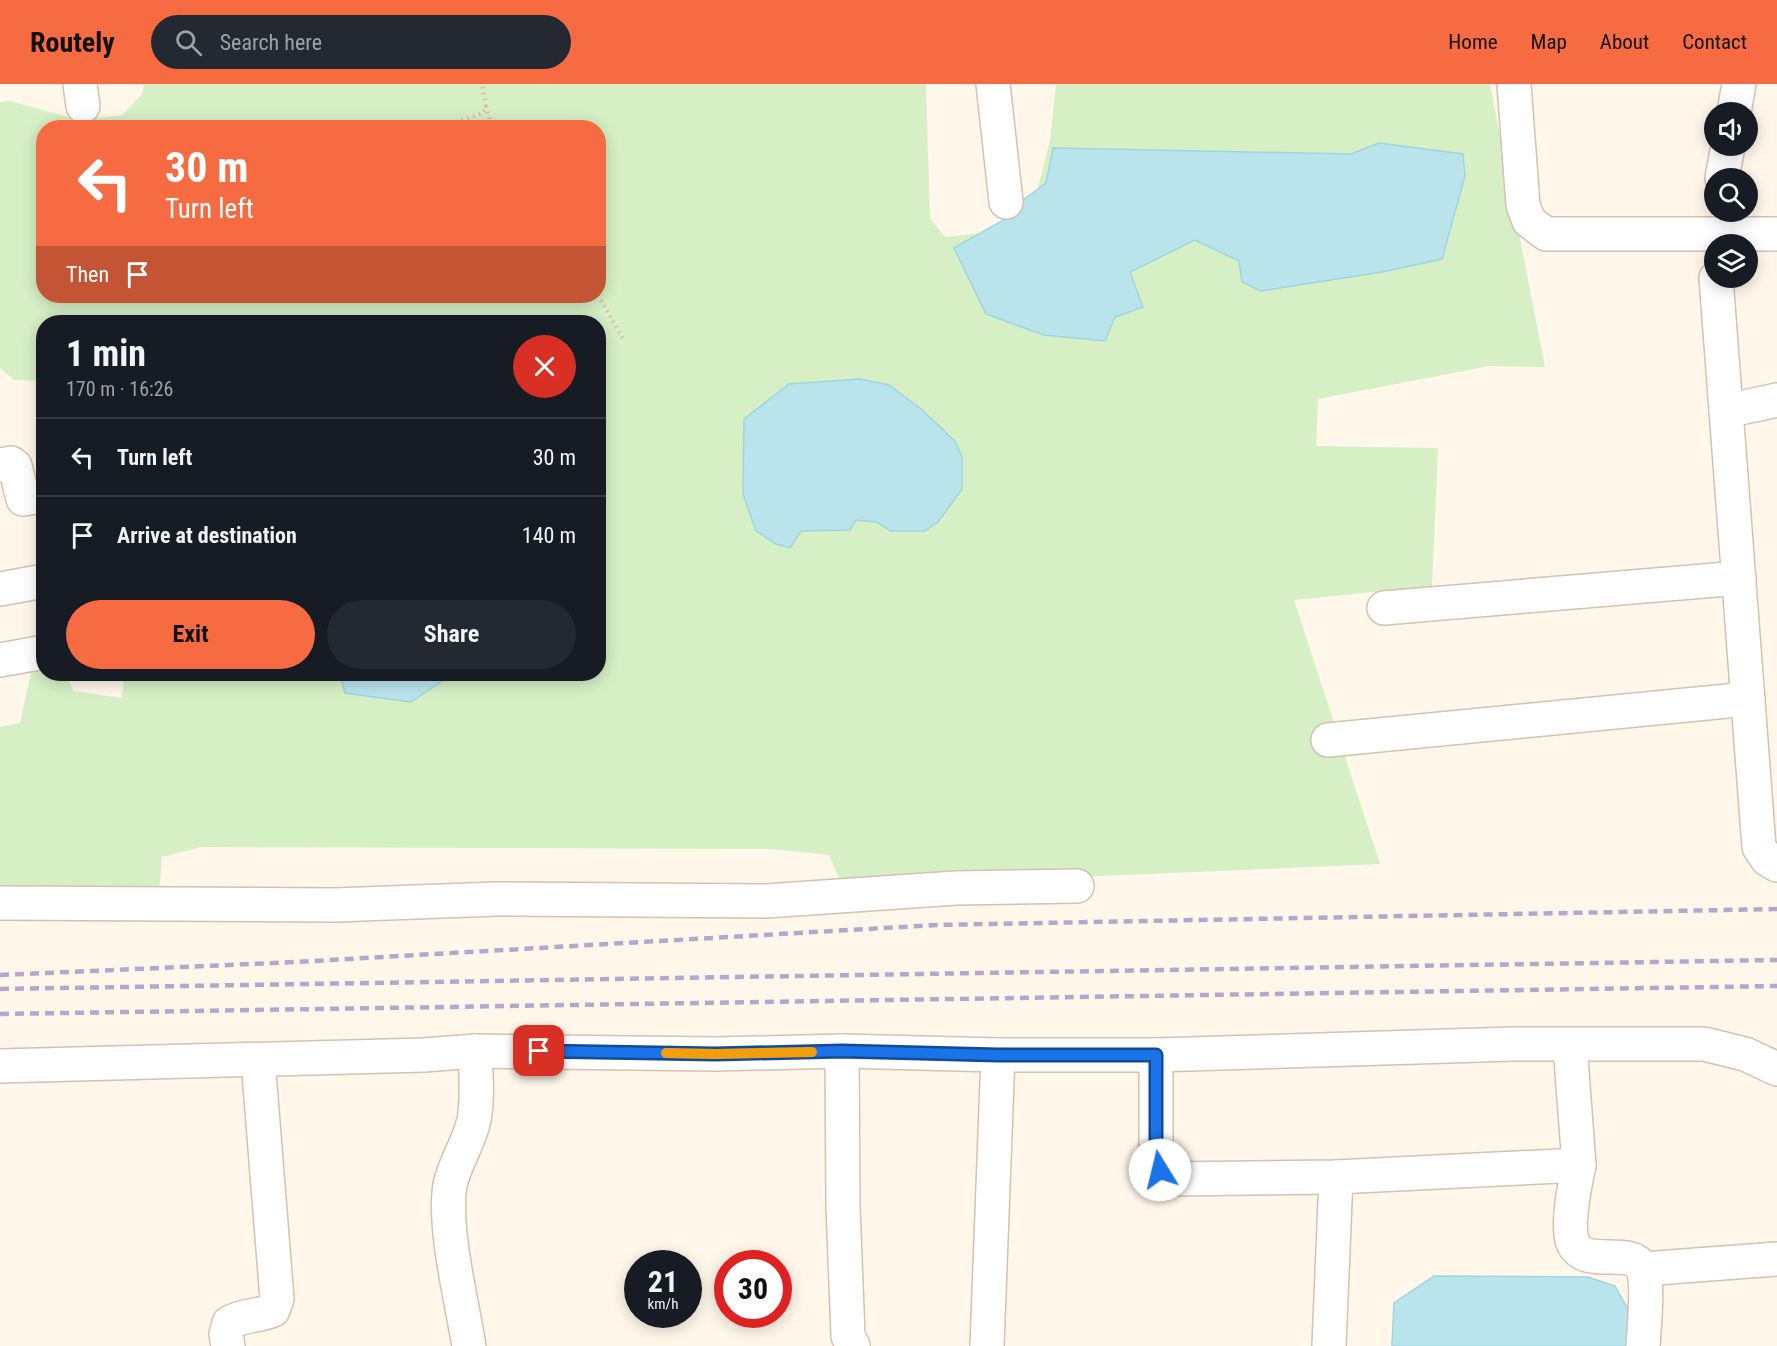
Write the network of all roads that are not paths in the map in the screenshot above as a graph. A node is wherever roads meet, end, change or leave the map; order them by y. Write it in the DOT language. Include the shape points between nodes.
graph roads {
  1 [pos="993,84"];
  2 [pos="1514,84"];
  3 [pos="1738,84"];
  4 [pos="1735,102"];
  5 [pos="1006,202"];
  6 [pos="1777,234"];
  7 [pos="1758,235"];
  8 [pos="1704,236"];
  9 [pos="1717,288"];
  10 [pos="1777,400"];
  11 [pos="1726,411"];
  12 [pos="0,465"];
  13 [pos="36,497"];
  14 [pos="1739,578"];
  15 [pos="36,582"];
  16 [pos="0,589"];
  17 [pos="1384,608"];
  18 [pos="36,653"];
  19 [pos="0,660"];
  20 [pos="1748,699"];
  21 [pos="1328,740"];
  22 [pos="1777,865"];
  23 [pos="1077,886"];
  24 [pos="0,903"];
  25 [pos="1570,1045"];
  26 [pos="475,1051"];
  27 [pos="842,1051"];
  28 [pos="998,1055"];
  29 [pos="1156,1055"];
  30 [pos="258,1060"];
  31 [pos="0,1066"];
  32 [pos="1777,1069"];
  33 [pos="1579,1165"];
  34 [pos="1336,1177"];
  35 [pos="1777,1259"];
  36 [pos="1643,1269"];
  37 [pos="850,1343"];
  38 [pos="228,1346"];
  39 [pos="469,1346"];
  40 [pos="987,1346"];
  41 [pos="1329,1346"];
  42 [pos="1643,1346"];
  1 -- 5 [label="street"];
  2 -- 8 [label="street" via="1523,205 1529,221 1546,234"];
  3 -- 4 [label="street"];
  6 -- 7 [label="street"];
  9 -- 11 [label="street"];
  10 -- 11 [label="street"];
  11 -- 14 [label="street"];
  12 -- 13 [label="street" via="15,466 23,499"];
  14 -- 17 [label="street"];
  14 -- 20 [label="street"];
  15 -- 16 [label="street"];
  18 -- 19 [label="street"];
  20 -- 21 [label="street"];
  20 -- 22 [label="street" via="1759,847"];
  23 -- 24 [label="street" via="956,888 766,901"];
  25 -- 29 [label="street"];
  25 -- 32 [label="street" via="1704,1044 1745,1054"];
  25 -- 33 [label="street"];
  26 -- 27 [label="street"];
  26 -- 30 [label="street"];
  26 -- 39 [label="street" via="473,1121 453,1175 449,1215"];
  27 -- 28 [label="street"];
  27 -- 37 [label="street" via="843,1206"];
  28 -- 29 [label="street"];
  28 -- 40 [label="street"];
  29 -- 34 [label="street" via="1156,1154 1160,1170 1170,1179"];
  30 -- 31 [label="street"];
  30 -- 38 [label="street" via="277,1299 273,1310 260,1316 241,1316 229,1323"];
  33 -- 34 [label="street"];
  33 -- 36 [label="street" via="1571,1234 1574,1245 1584,1254 1627,1258"];
  34 -- 41 [label="street"];
  35 -- 36 [label="street"];
  36 -- 42 [label="street"];
}
